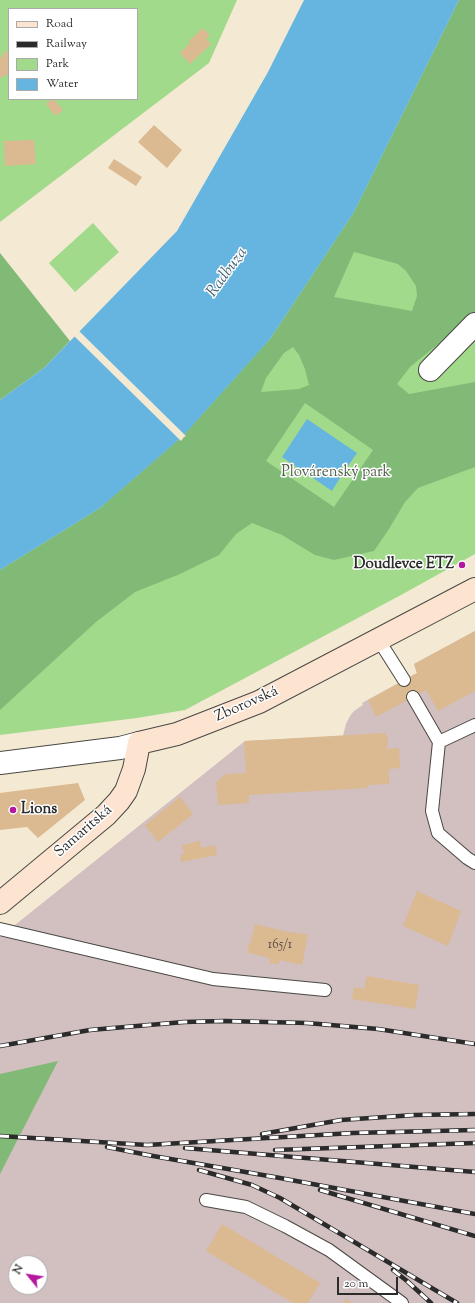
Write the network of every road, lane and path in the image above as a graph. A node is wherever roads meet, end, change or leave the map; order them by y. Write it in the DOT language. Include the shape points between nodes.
graph roads {
  1 [pos="475,324"];
  2 [pos="430,370"];
  3 [pos="475,589"];
  4 [pos="378,639"];
  5 [pos="404,680"];
  6 [pos="413,697"];
  7 [pos="475,725"];
  8 [pos="439,742"];
  9 [pos="139,743"];
  10 [pos="0,763"];
  11 [pos="475,863"];
  12 [pos="0,903"];
  13 [pos="0,929"];
  14 [pos="325,990"];
  15 [pos="206,1200"];
  16 [pos="402,1303"];
  1 -- 2 [label="street"];
  3 -- 4 [label="main road, Zborovská"];
  4 -- 5 [label="lane"];
  4 -- 9 [label="main road, Zborovská" via="259,702 176,734"];
  6 -- 8 [label="lane"];
  7 -- 8 [label="lane"];
  8 -- 11 [label="lane" via="432,811 438,833"];
  9 -- 10 [label="street, Zborovská" via="120,748"];
  9 -- 12 [label="main road, Samaritská" via="134,769 126,791 119,801 106,815"];
  13 -- 14 [label="lane" via="213,979"];
  15 -- 16 [label="lane" via="246,1207 285,1226 329,1250"];
}
